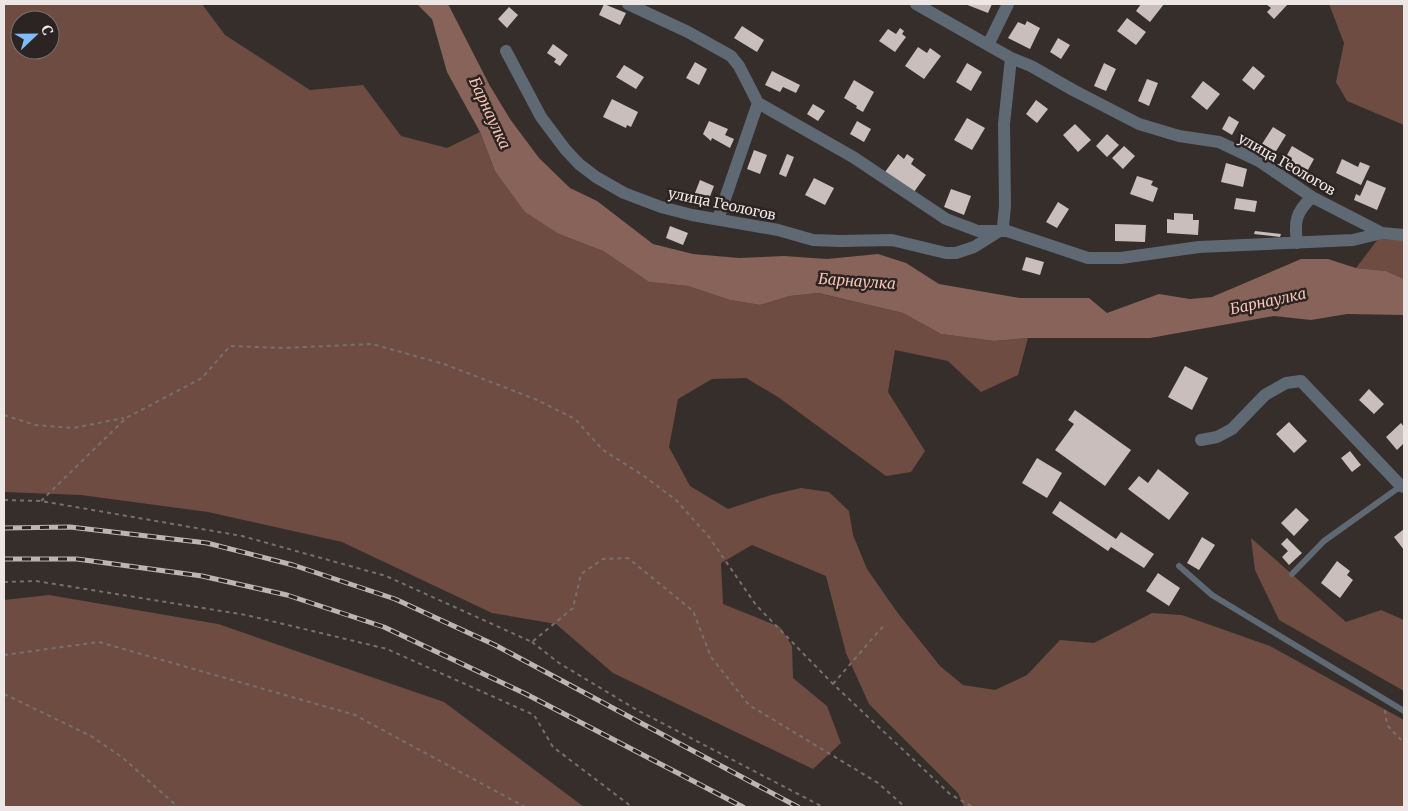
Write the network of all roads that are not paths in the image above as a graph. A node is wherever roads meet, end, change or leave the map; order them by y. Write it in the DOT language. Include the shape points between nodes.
graph roads {
  1 [pos="628,4"];
  2 [pos="916,4"];
  3 [pos="1008,4"];
  4 [pos="988,45"];
  5 [pos="506,51"];
  6 [pos="1011,58"];
  7 [pos="758,104"];
  8 [pos="1312,197"];
  9 [pos="718,219"];
  10 [pos="998,232"];
  11 [pos="1382,233"];
  12 [pos="1404,235"];
  13 [pos="1297,243"];
  14 [pos="1201,440"];
  15 [pos="1402,487"];
  16 [pos="1179,566"];
  17 [pos="1292,574"];
  18 [pos="1404,711"];
  1 -- 7 [label="street" via="731,56"];
  2 -- 4 [label="street, улица Геологов"];
  3 -- 4 [label="street"];
  4 -- 6 [label="street, улица Геологов"];
  5 -- 9 [label="street, улица Геологов" via="541,117 579,164 624,194 661,207"];
  6 -- 8 [label="street, улица Геологов" via="1140,124 1179,136 1219,142 1259,161"];
  6 -- 10 [label="street" via="1004,124 1004,219"];
  7 -- 9 [label="street"];
  7 -- 10 [label="street, улица Геологов" via="854,157 946,219 978,231"];
  8 -- 11 [label="street, улица Геологов"];
  8 -- 13 [label="street" via="1297,215"];
  9 -- 10 [label="street, улица Геологов" via="813,240 892,240 946,253 974,247"];
  10 -- 13 [label="street, улица Геологов" via="1007,231 1088,258 1121,258 1199,247"];
  11 -- 12 [label="street, улица Геологов"];
  11 -- 13 [label="street, улица Геологов" via="1353,240"];
  14 -- 15 [label="street" via="1217,437 1232,429 1265,395 1286,384 1301,381"];
  15 -- 17 [label="lane" via="1324,540"];
  16 -- 18 [label="lane" via="1212,595"];
}
